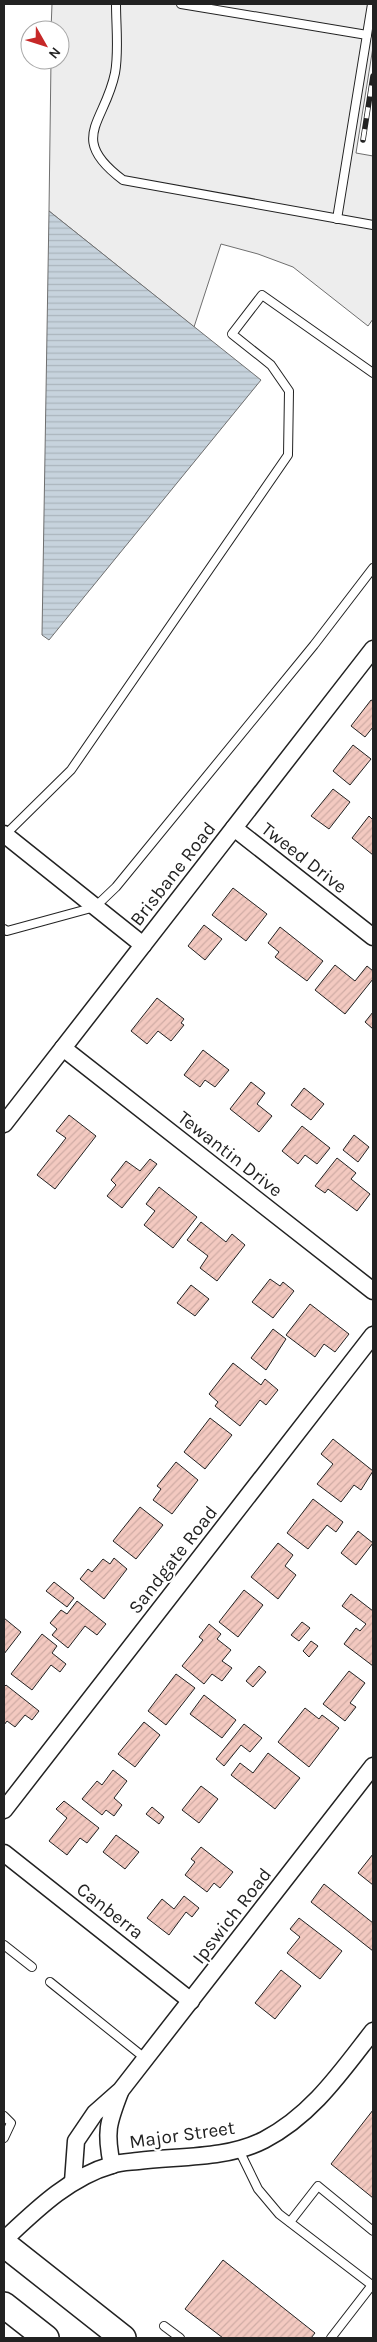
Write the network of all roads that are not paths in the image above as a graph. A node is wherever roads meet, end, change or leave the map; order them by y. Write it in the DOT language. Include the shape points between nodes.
graph roads {
  1 [pos="116,4"];
  2 [pos="181,4"];
  3 [pos="372,4"];
  4 [pos="367,35"];
  5 [pos="337,219"];
  6 [pos="373,225"];
  7 [pos="373,373"];
  8 [pos="373,568"];
  9 [pos="373,649"];
  10 [pos="234,828"];
  11 [pos="4,834"];
  12 [pos="95,906"];
  13 [pos="5,932"];
  14 [pos="373,937"];
  15 [pos="143,945"];
  16 [pos="63,1048"];
  17 [pos="4,1124"];
  18 [pos="373,1291"];
  19 [pos="373,1335"];
  20 [pos="373,1766"];
  21 [pos="4,1810"];
  22 [pos="4,1853"];
  23 [pos="4,1945"];
  24 [pos="32,1967"];
  25 [pos="50,1982"];
  26 [pos="191,2001"];
  27 [pos="373,2031"];
  28 [pos="146,2059"];
  29 [pos="121,2090"];
  30 [pos="4,2116"];
  31 [pos="4,2138"];
  32 [pos="238,2148"];
  33 [pos="112,2165"];
  34 [pos="73,2182"];
  35 [pos="290,2222"];
  36 [pos="373,2231"];
  37 [pos="4,2242"];
  38 [pos="373,2286"];
  39 [pos="4,2304"];
  40 [pos="164,2326"];
  41 [pos="46,2338"];
  42 [pos="123,2338"];
  43 [pos="180,2338"];
  44 [pos="331,2338"];
  1 -- 5 [label="lane" via="115,72 94,127 94,151 108,169 123,180"];
  2 -- 4 [label="lane"];
  3 -- 4 [label="lane"];
  4 -- 5 [label="lane"];
  5 -- 6 [label="lane"];
  7 -- 11 [label="lane" via="262,295 232,334 271,365 289,391 288,455 72,770"];
  8 -- 12 [label="lane" via="116,888"];
  9 -- 10 [label="street, Brisbane Road"];
  10 -- 14 [label="street, Tweed Drive"];
  10 -- 15 [label="street, Brisbane Road"];
  11 -- 12 [label="street"];
  12 -- 13 [label="lane"];
  12 -- 15 [label="street"];
  15 -- 16 [label="street, Brisbane Road"];
  16 -- 17 [label="street, Brisbane Road"];
  16 -- 18 [label="street, Tewantin Drive"];
  19 -- 21 [label="street, Sandgate Road"];
  20 -- 26 [label="street, Ipswich Road"];
  22 -- 26 [label="street, Canberra"];
  23 -- 24 [label="lane"];
  25 -- 28 [label="lane"];
  26 -- 28 [label="street, Ipswich Road"];
  27 -- 32 [label="street, Major Street" via="320,2098 291,2124 263,2140"];
  28 -- 29 [label="street, Ipswich Road"];
  29 -- 33 [label="street, Ipswich Road" via="107,2139"];
  29 -- 34 [label="street, Ipswich Road" via="95,2113 76,2141"];
  30 -- 31 [label="lane" via="11,2123"];
  32 -- 33 [label="street, Major Street"];
  32 -- 35 [label="lane" via="258,2189"];
  33 -- 34 [label="street, Major Street"];
  34 -- 37 [label="street, Major Street" via="38,2208"];
  35 -- 36 [label="lane" via="318,2186"];
  35 -- 38 [label="lane"];
  37 -- 42 [label="main road"];
  38 -- 44 [label="lane"];
  39 -- 41 [label="main road"];
  40 -- 43 [label="lane"];
}
